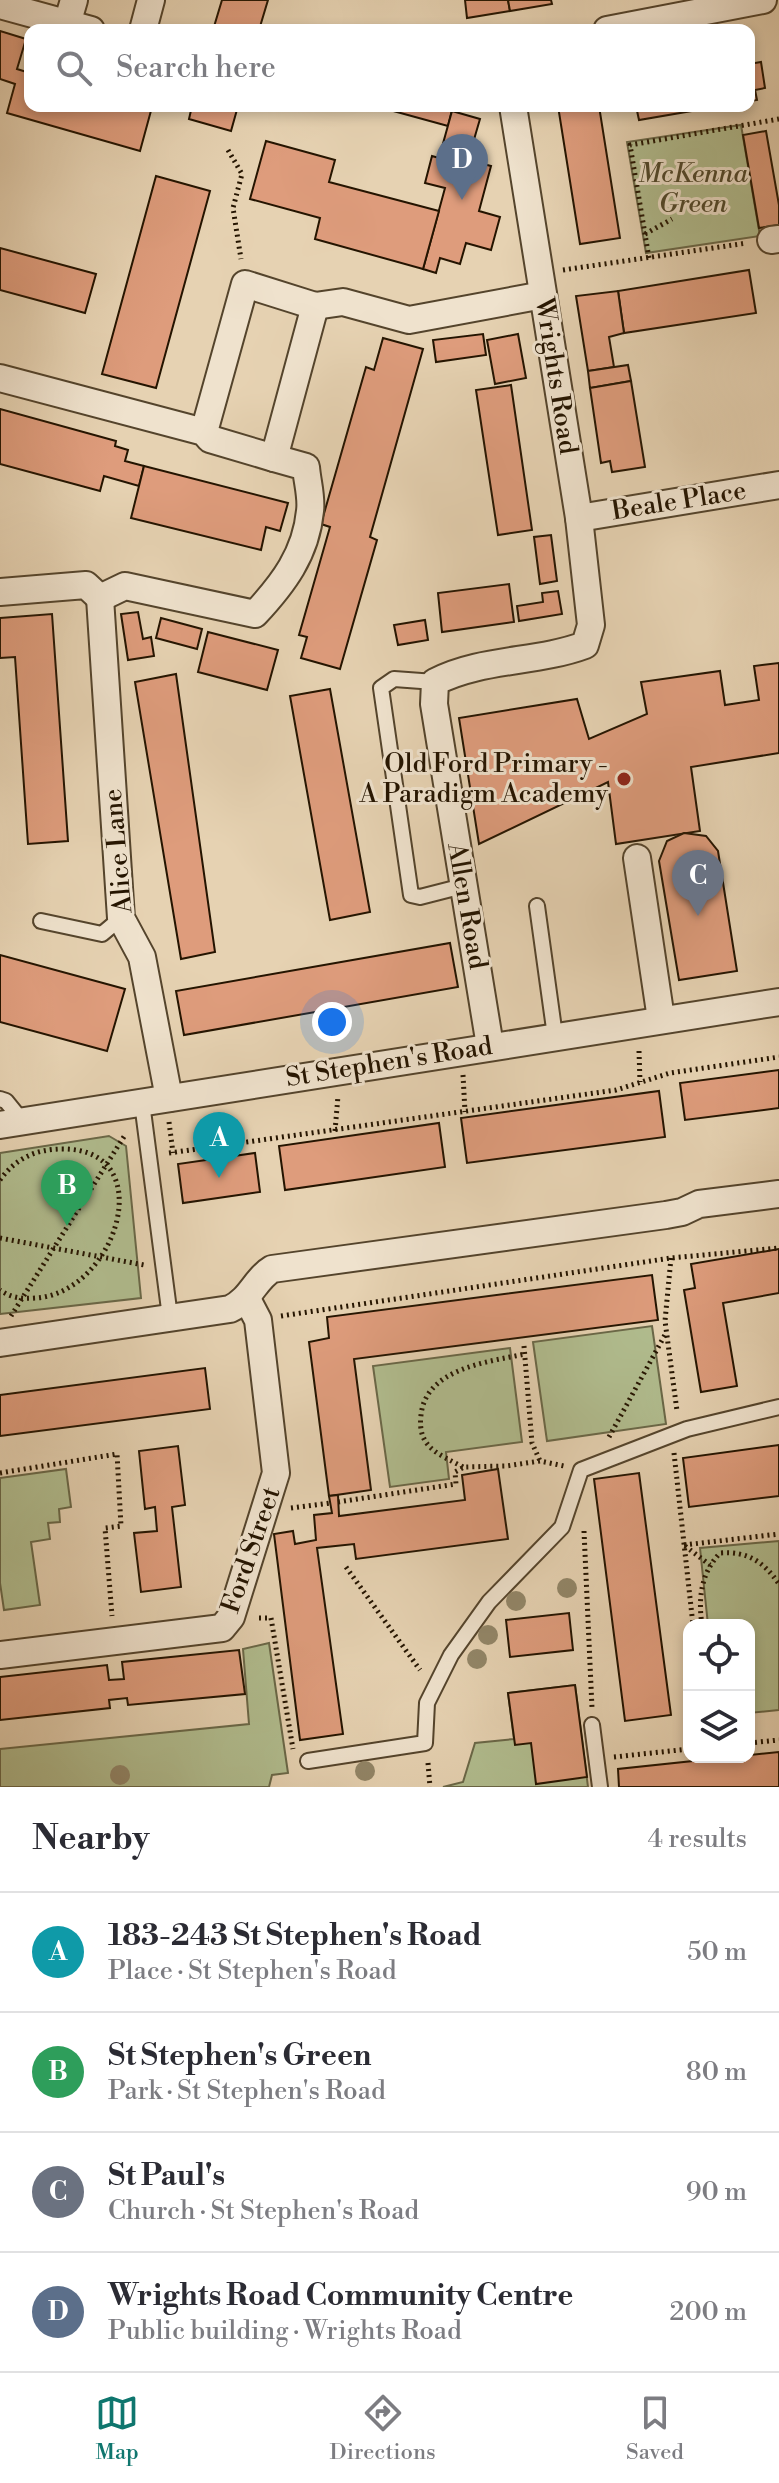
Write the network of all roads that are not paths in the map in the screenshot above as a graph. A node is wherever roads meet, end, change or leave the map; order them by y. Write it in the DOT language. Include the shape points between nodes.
graph roads {
  1 [pos="151,0"];
  2 [pos="763,0"];
  3 [pos="0,5"];
  4 [pos="77,18"];
  5 [pos="145,24"];
  6 [pos="638,24"];
  7 [pos="514,112"];
  8 [pos="541,284"];
  9 [pos="315,306"];
  10 [pos="0,378"];
  11 [pos="204,432"];
  12 [pos="274,458"];
  13 [pos="779,485"];
  14 [pos="579,518"];
  15 [pos="0,592"];
  16 [pos="100,598"];
  17 [pos="435,682"];
  18 [pos="637,858"];
  19 [pos="463,886"];
  20 [pos="537,906"];
  21 [pos="121,918"];
  22 [pos="41,921"];
  23 [pos="778,1006"];
  24 [pos="661,1019"];
  25 [pos="555,1036"];
  26 [pos="490,1046"];
  27 [pos="0,1099"];
  28 [pos="142,1103"];
  29 [pos="169,1110"];
  30 [pos="12,1124"];
  31 [pos="779,1194"];
  32 [pos="252,1309"];
  33 [pos="170,1317"];
  34 [pos="1,1343"];
  35 [pos="779,1407"];
  36 [pos="0,1655"];
  37 [pos="592,1725"];
  38 [pos="308,1761"];
  39 [pos="600,1787"];
  1 -- 5 [label="street"];
  2 -- 6 [label="street"];
  3 -- 4 [label="street"];
  7 -- 8 [label="street, Wrights Road"];
  8 -- 9 [label="street" via="409,320 343,302"];
  8 -- 14 [label="street, Wrights Road"];
  9 -- 11 [label="street" via="245,284"];
  9 -- 12 [label="street"];
  10 -- 11 [label="street"];
  11 -- 12 [label="street" via="210,439"];
  12 -- 16 [label="street" via="306,467 311,510 283,584 255,614 125,586"];
  13 -- 14 [label="street, Beale Place"];
  14 -- 17 [label="street, Wrights Road" via="591,625 585,645 562,654 456,671"];
  15 -- 16 [label="street" via="86,585"];
  16 -- 21 [label="street, Alice Lane"];
  17 -- 19 [label="street, Allen Road"];
  17 -- 19 [label="lane" via="394,679 381,688 411,895"];
  18 -- 24 [label="street"];
  19 -- 26 [label="street, Allen Road"];
  20 -- 25 [label="lane"];
  21 -- 22 [label="lane" via="102,934"];
  21 -- 29 [label="street, Alice Lane" via="142,957"];
  23 -- 24 [label="street, St Stephen's Road"];
  24 -- 25 [label="street, St Stephen's Road"];
  25 -- 26 [label="street, St Stephen's Road"];
  26 -- 29 [label="street, St Stephen's Road"];
  27 -- 30 [label="lane" via="6,1101"];
  28 -- 29 [label="street, St Stephen's Road"];
  28 -- 30 [label="street, St Stephen's Road"];
  28 -- 33 [label="lane"];
  31 -- 32 [label="street" via="699,1204 666,1215 272,1269"];
  32 -- 33 [label="street"];
  32 -- 36 [label="street, Ford Street" via="276,1473 231,1617 222,1628"];
  33 -- 34 [label="street"];
  35 -- 38 [label="lane" via="676,1434 581,1470 562,1527 489,1602 451,1655 427,1703 425,1743"];
  37 -- 39 [label="lane"];
}
